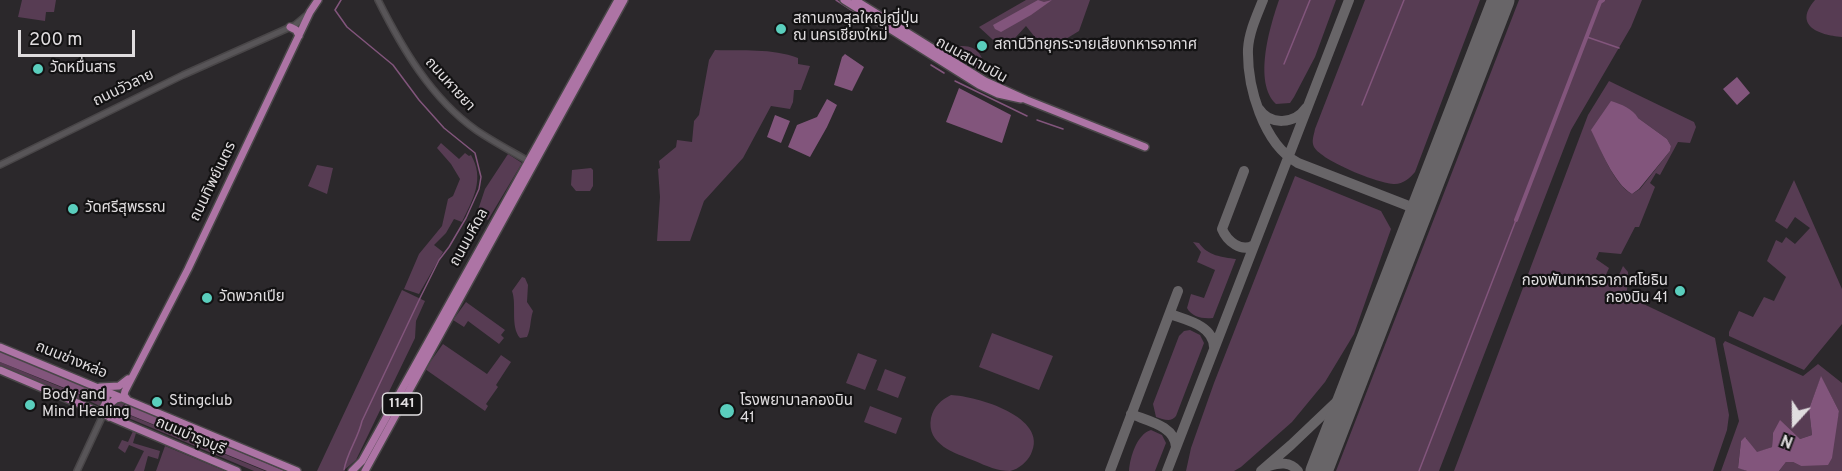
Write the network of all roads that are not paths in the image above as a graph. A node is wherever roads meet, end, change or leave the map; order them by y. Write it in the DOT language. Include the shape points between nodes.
graph roads {
  1 [pos="318,0"];
  2 [pos="378,0"];
  3 [pos="617,0"];
  4 [pos="626,0"];
  5 [pos="844,0"];
  6 [pos="855,0"];
  7 [pos="310,12"];
  8 [pos="292,26"];
  9 [pos="301,33"];
  10 [pos="1027,100"];
  11 [pos="1145,147"];
  12 [pos="528,161"];
  13 [pos="0,165"];
  14 [pos="443,322"];
  15 [pos="0,346"];
  16 [pos="140,363"];
  17 [pos="0,370"];
  18 [pos="98,387"];
  19 [pos="127,399"];
  20 [pos="103,415"];
  21 [pos="358,470"];
  22 [pos="77,471"];
  23 [pos="237,471"];
  24 [pos="297,471"];
  1 -- 7 [label="main road, ถนนวัวลาย"];
  2 -- 12 [label="street, ถนนหายยา" via="405,52 438,94 474,129"];
  3 -- 12 [label="main road, ถนนมหิดล / 1141"];
  4 -- 14 [label="main road, ถนนมหิดล / 1141"];
  5 -- 10 [label="main road, ถนนสนามบิน" via="979,85"];
  6 -- 10 [label="main road, ถนนสนามบิน" via="976,76"];
  7 -- 8 [label="street, ถนนวัวลาย"];
  7 -- 9 [label="main road, ถนนทิพย์เนตร"];
  8 -- 9 [label="main road" via="300,27"];
  8 -- 13 [label="street, ถนนวัวลาย"];
  9 -- 16 [label="main road, ถนนทิพย์เนตร"];
  10 -- 11 [label="main road, ถนนสนามบิน"];
  12 -- 14 [label="main road, ถนนมหิดล / 1141"];
  14 -- 21 [label="main road, ถนนมหิดล / 1141"];
  15 -- 18 [label="main road, ถนนช่างหล่อ"];
  16 -- 18 [label="main road, ถนนทิพย์เนตร" via="122,386"];
  16 -- 19 [label="main road, ถนนทิพย์เนตร" via="125,391"];
  17 -- 20 [label="main road, ถนนบำรุงบุรี"];
  18 -- 19 [label="main road, ถนนช่างหล่อ"];
  18 -- 20 [label="main road" via="106,395"];
  19 -- 20 [label="main road" via="113,401"];
  19 -- 24 [label="main road, ถนนช่างหล่อ"];
  20 -- 22 [label="street"];
  20 -- 23 [label="main road, ถนนบำรุงบุรี"];
}
